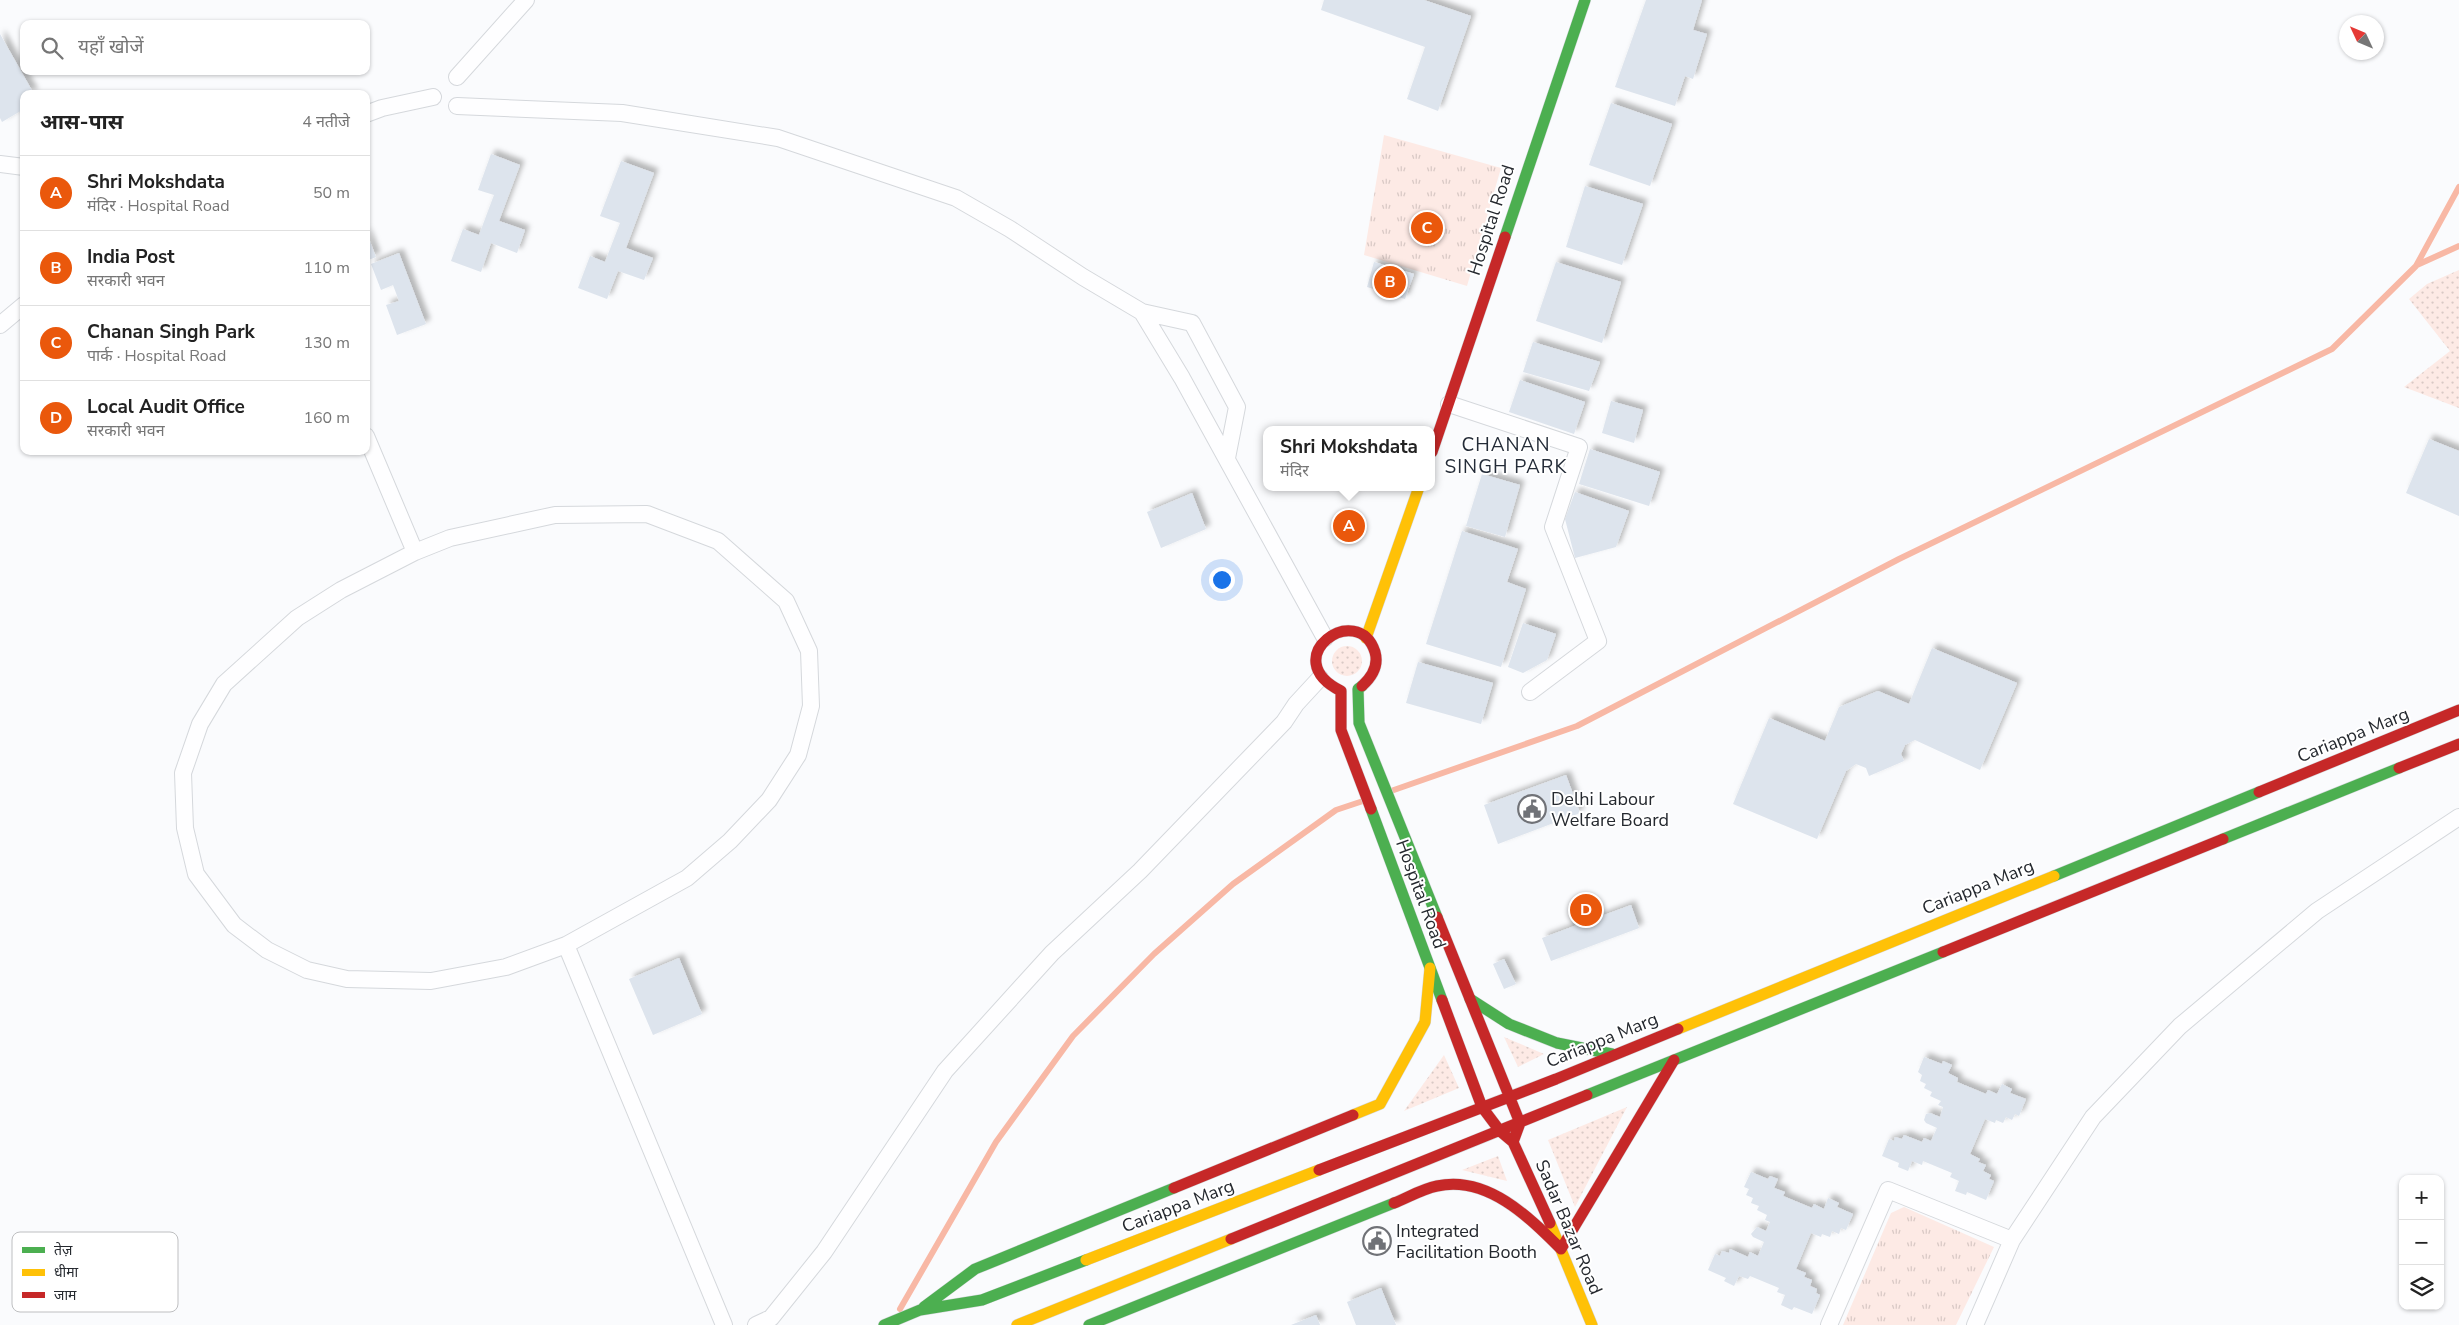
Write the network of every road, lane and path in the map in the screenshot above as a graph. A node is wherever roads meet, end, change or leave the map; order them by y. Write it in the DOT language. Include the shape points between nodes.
graph roads {
  1 [pos="526,0"];
  2 [pos="1584,0"];
  3 [pos="457,77"];
  4 [pos="433,98"];
  5 [pos="456,106"];
  6 [pos="370,112"];
  7 [pos="0,164"];
  8 [pos="20,166"];
  9 [pos="20,308"];
  10 [pos="1142,312"];
  11 [pos="0,324"];
  12 [pos="1448,404"];
  13 [pos="1435,443"];
  14 [pos="370,446"];
  15 [pos="1227,458"];
  16 [pos="1418,491"];
  17 [pos="414,552"];
  18 [pos="1325,638"];
  19 [pos="1366,638"];
  20 [pos="1320,678"];
  21 [pos="1530,692"];
  22 [pos="2459,710"];
  23 [pos="2459,744"];
  24 [pos="2459,817"];
  25 [pos="1946,935"];
  26 [pos="566,945"];
  27 [pos="1430,968"];
  28 [pos="1470,999"];
  29 [pos="1612,1054"];
  30 [pos="1674,1060"];
  31 [pos="1509,1096"];
  32 [pos="1482,1107"];
  33 [pos="1520,1122"];
  34 [pos="1500,1131"];
  35 [pos="1514,1142"];
  36 [pos="2012,1240"];
  37 [pos="1561,1249"];
  38 [pos="920,1310"];
  39 [pos="724,1325"];
  40 [pos="756,1325"];
  41 [pos="884,1325"];
  42 [pos="1017,1325"];
  43 [pos="1088,1325"];
  44 [pos="1592,1325"];
  45 [pos="1829,1325"];
  46 [pos="1975,1325"];
  1 -- 3 [label="street"];
  2 -- 12 [label="main road, Hospital Road"];
  4 -- 6 [label="street"];
  5 -- 10 [label="street" via="622,112 778,138 956,198"];
  7 -- 8 [label="street"];
  9 -- 11 [label="street"];
  10 -- 15 [label="street"];
  10 -- 15 [label="street" via="1192,323 1237,407"];
  12 -- 13 [label="main road, Hospital Road"];
  12 -- 21 [label="street" via="1579,447 1553,526 1598,641"];
  14 -- 17 [label="street"];
  15 -- 18 [label="street"];
  16 -- 19 [label="main road"];
  17 -- 26 [label="street" via="341,590 297,618 224,684 200,724 183,773 185,828 196,874 234,925 267,950 308,970 347,979 431,981 506,967"];
  17 -- 26 [label="street" via="450,538 555,515 647,514 718,541 786,602 809,651 811,706 798,755 769,800 730,841 687,878"];
  18 -- 19 [label="main road" via="1350,630"];
  18 -- 20 [label="main road" via="1316,652"];
  19 -- 28 [label="main road, Hospital Road" via="1375,652 1375,670 1366,684 1358,688 1359,723"];
  20 -- 27 [label="main road, Hospital Road" via="1333,689 1341,691 1341,730"];
  20 -- 40 [label="street" via="1284,722 1140,871 1052,954 945,1071 824,1252 771,1318"];
  22 -- 25 [label="main road, Cariappa Marg"];
  23 -- 25 [label="main road, Cariappa Marg"];
  24 -- 36 [label="street" via="2317,911 2180,1026 2093,1117"];
  25 -- 29 [label="main road, Cariappa Marg"];
  25 -- 30 [label="main road, Cariappa Marg"];
  26 -- 39 [label="street"];
  27 -- 32 [label="main road, Hospital Road"];
  27 -- 38 [label="main road" via="1426,1022 1380,1104 975,1269"];
  28 -- 29 [label="main road" via="1509,1024 1549,1040"];
  28 -- 31 [label="main road, Hospital Road"];
  29 -- 31 [label="main road, Cariappa Marg"];
  30 -- 33 [label="main road, Cariappa Marg"];
  30 -- 37 [label="main road"];
  31 -- 32 [label="main road, Cariappa Marg"];
  31 -- 33 [label="main road, Hospital Road"];
  32 -- 34 [label="main road, Hospital Road"];
  32 -- 38 [label="main road, Cariappa Marg" via="982,1300"];
  33 -- 34 [label="main road, Cariappa Marg"];
  33 -- 35 [label="main road"];
  34 -- 35 [label="main road, Sadar Bazar Road"];
  34 -- 42 [label="main road"];
  35 -- 37 [label="main road, Sadar Bazar Road"];
  36 -- 45 [label="street" via="1888,1190"];
  36 -- 46 [label="street"];
  37 -- 43 [label="main road" via="1504,1197 1473,1187 1438,1186"];
  37 -- 44 [label="main road, Sadar Bazar Road"];
  38 -- 41 [label="main road, Cariappa Marg"];
}
